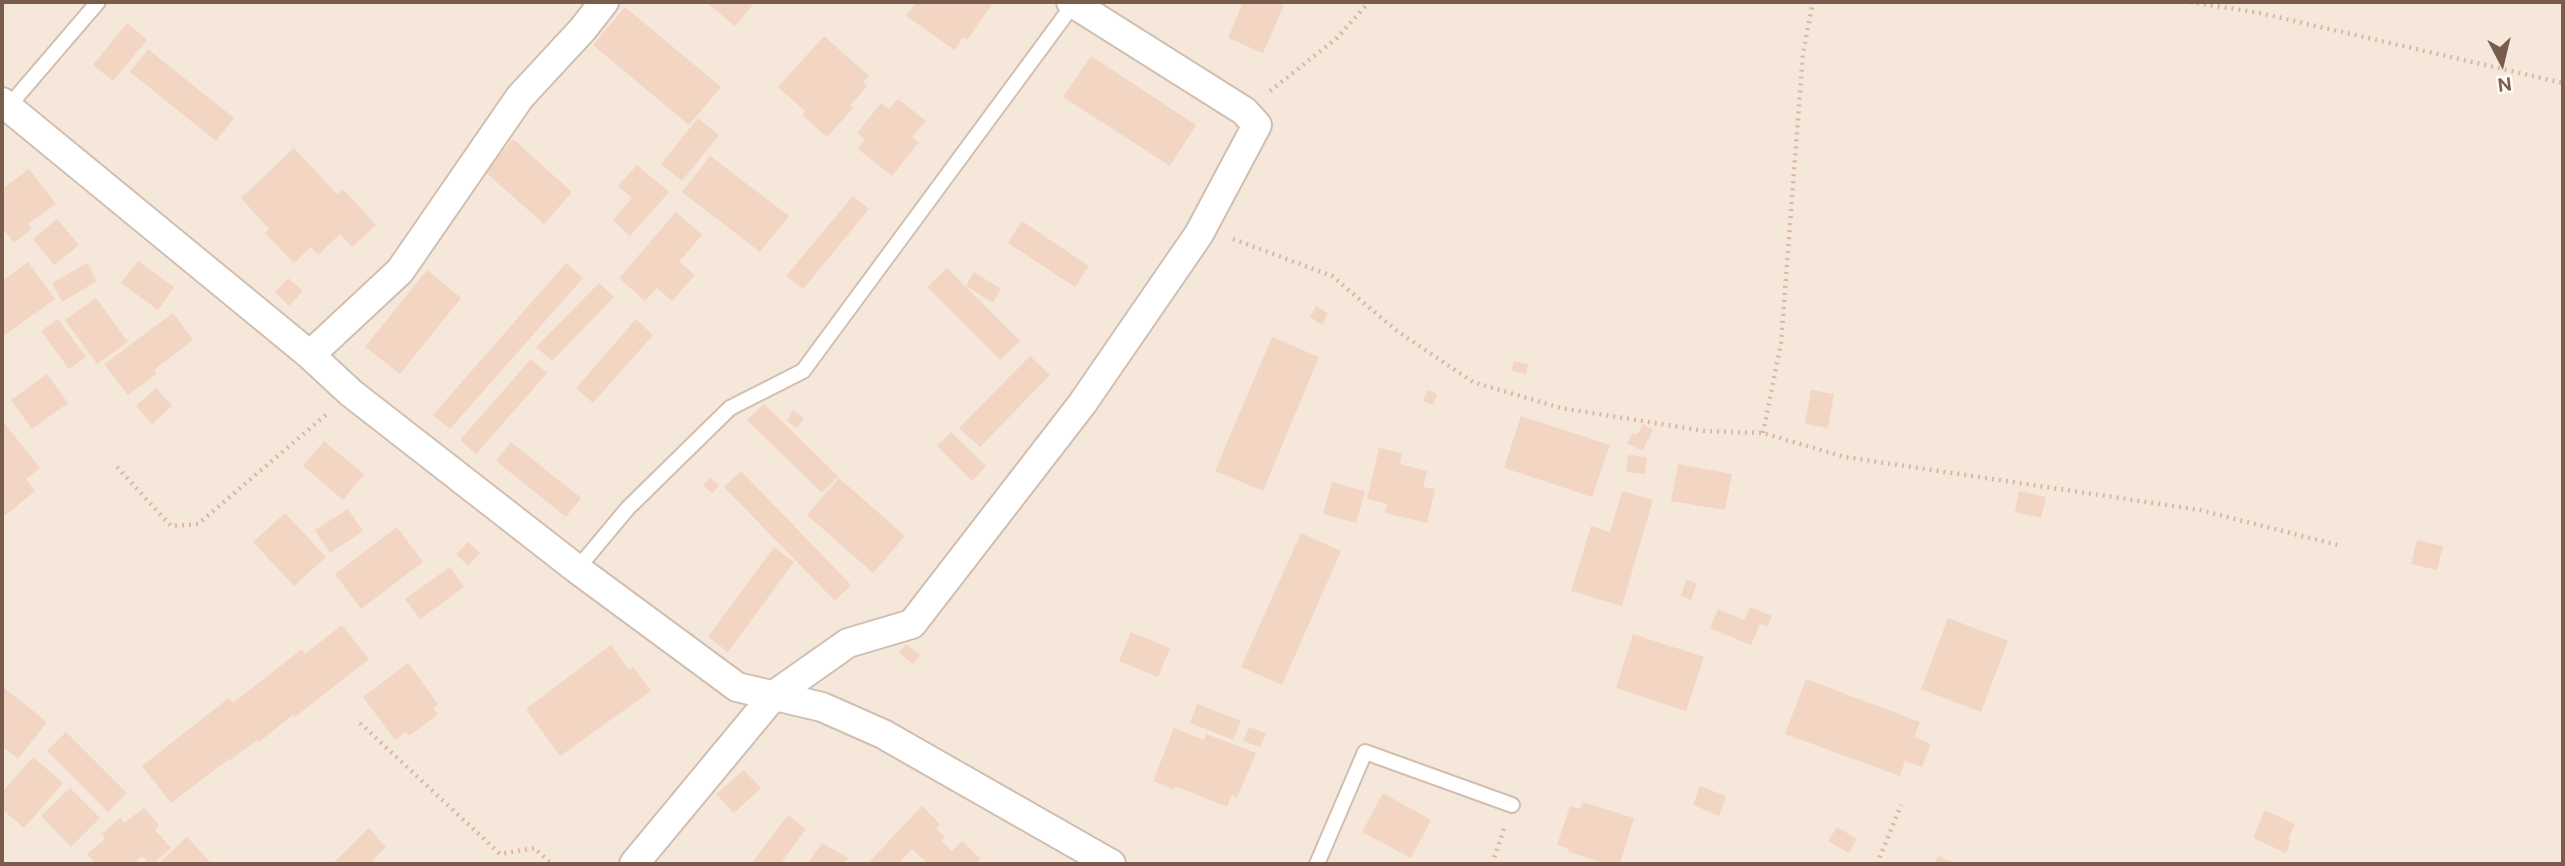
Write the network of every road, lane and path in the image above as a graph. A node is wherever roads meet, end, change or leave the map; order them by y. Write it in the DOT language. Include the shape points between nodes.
graph roads {
  1 [pos="97,2"];
  2 [pos="604,2"];
  3 [pos="1369,2"];
  4 [pos="1813,2"];
  5 [pos="2190,2"];
  6 [pos="1074,3"];
  7 [pos="2563,83"];
  8 [pos="4,107"];
  9 [pos="1244,111"];
  10 [pos="1206,221"];
  11 [pos="310,355"];
  12 [pos="351,393"];
  13 [pos="1763,433"];
  14 [pos="117,467"];
  15 [pos="2342,546"];
  16 [pos="577,569"];
  17 [pos="774,695"];
  18 [pos="360,723"];
  19 [pos="1512,805"];
  20 [pos="1901,805"];
  21 [pos="647,858"];
  22 [pos="552,864"];
  23 [pos="1111,864"];
  24 [pos="1317,864"];
  25 [pos="1877,864"];
  1 -- 8 [label="lane"];
  2 -- 11 [label="street" via="520,97 400,271"];
  3 -- 9 [label="path" via="1336,38"];
  4 -- 13 [label="path" via="1803,53 1781,343"];
  5 -- 7 [label="path" via="2260,13"];
  6 -- 9 [label="street"];
  6 -- 16 [label="lane" via="803,371 730,408 628,508"];
  8 -- 11 [label="street"];
  9 -- 10 [label="street" via="1257,125"];
  10 -- 13 [label="path" via="1236,241 1332,276 1397,331 1473,382 1561,408 1705,430"];
  10 -- 17 [label="street" via="1083,404 912,624 848,643"];
  11 -- 12 [label="street"];
  12 -- 14 [label="path" via="198,524 171,526"];
  12 -- 16 [label="street"];
  13 -- 15 [label="path" via="1845,457 2200,510"];
  16 -- 17 [label="street" via="737,687"];
  17 -- 21 [label="street"];
  17 -- 23 [label="street" via="822,707 883,734"];
  18 -- 22 [label="path" via="500,854 534,848"];
  19 -- 24 [label="lane" via="1365,752"];
  20 -- 25 [label="path"];
}
